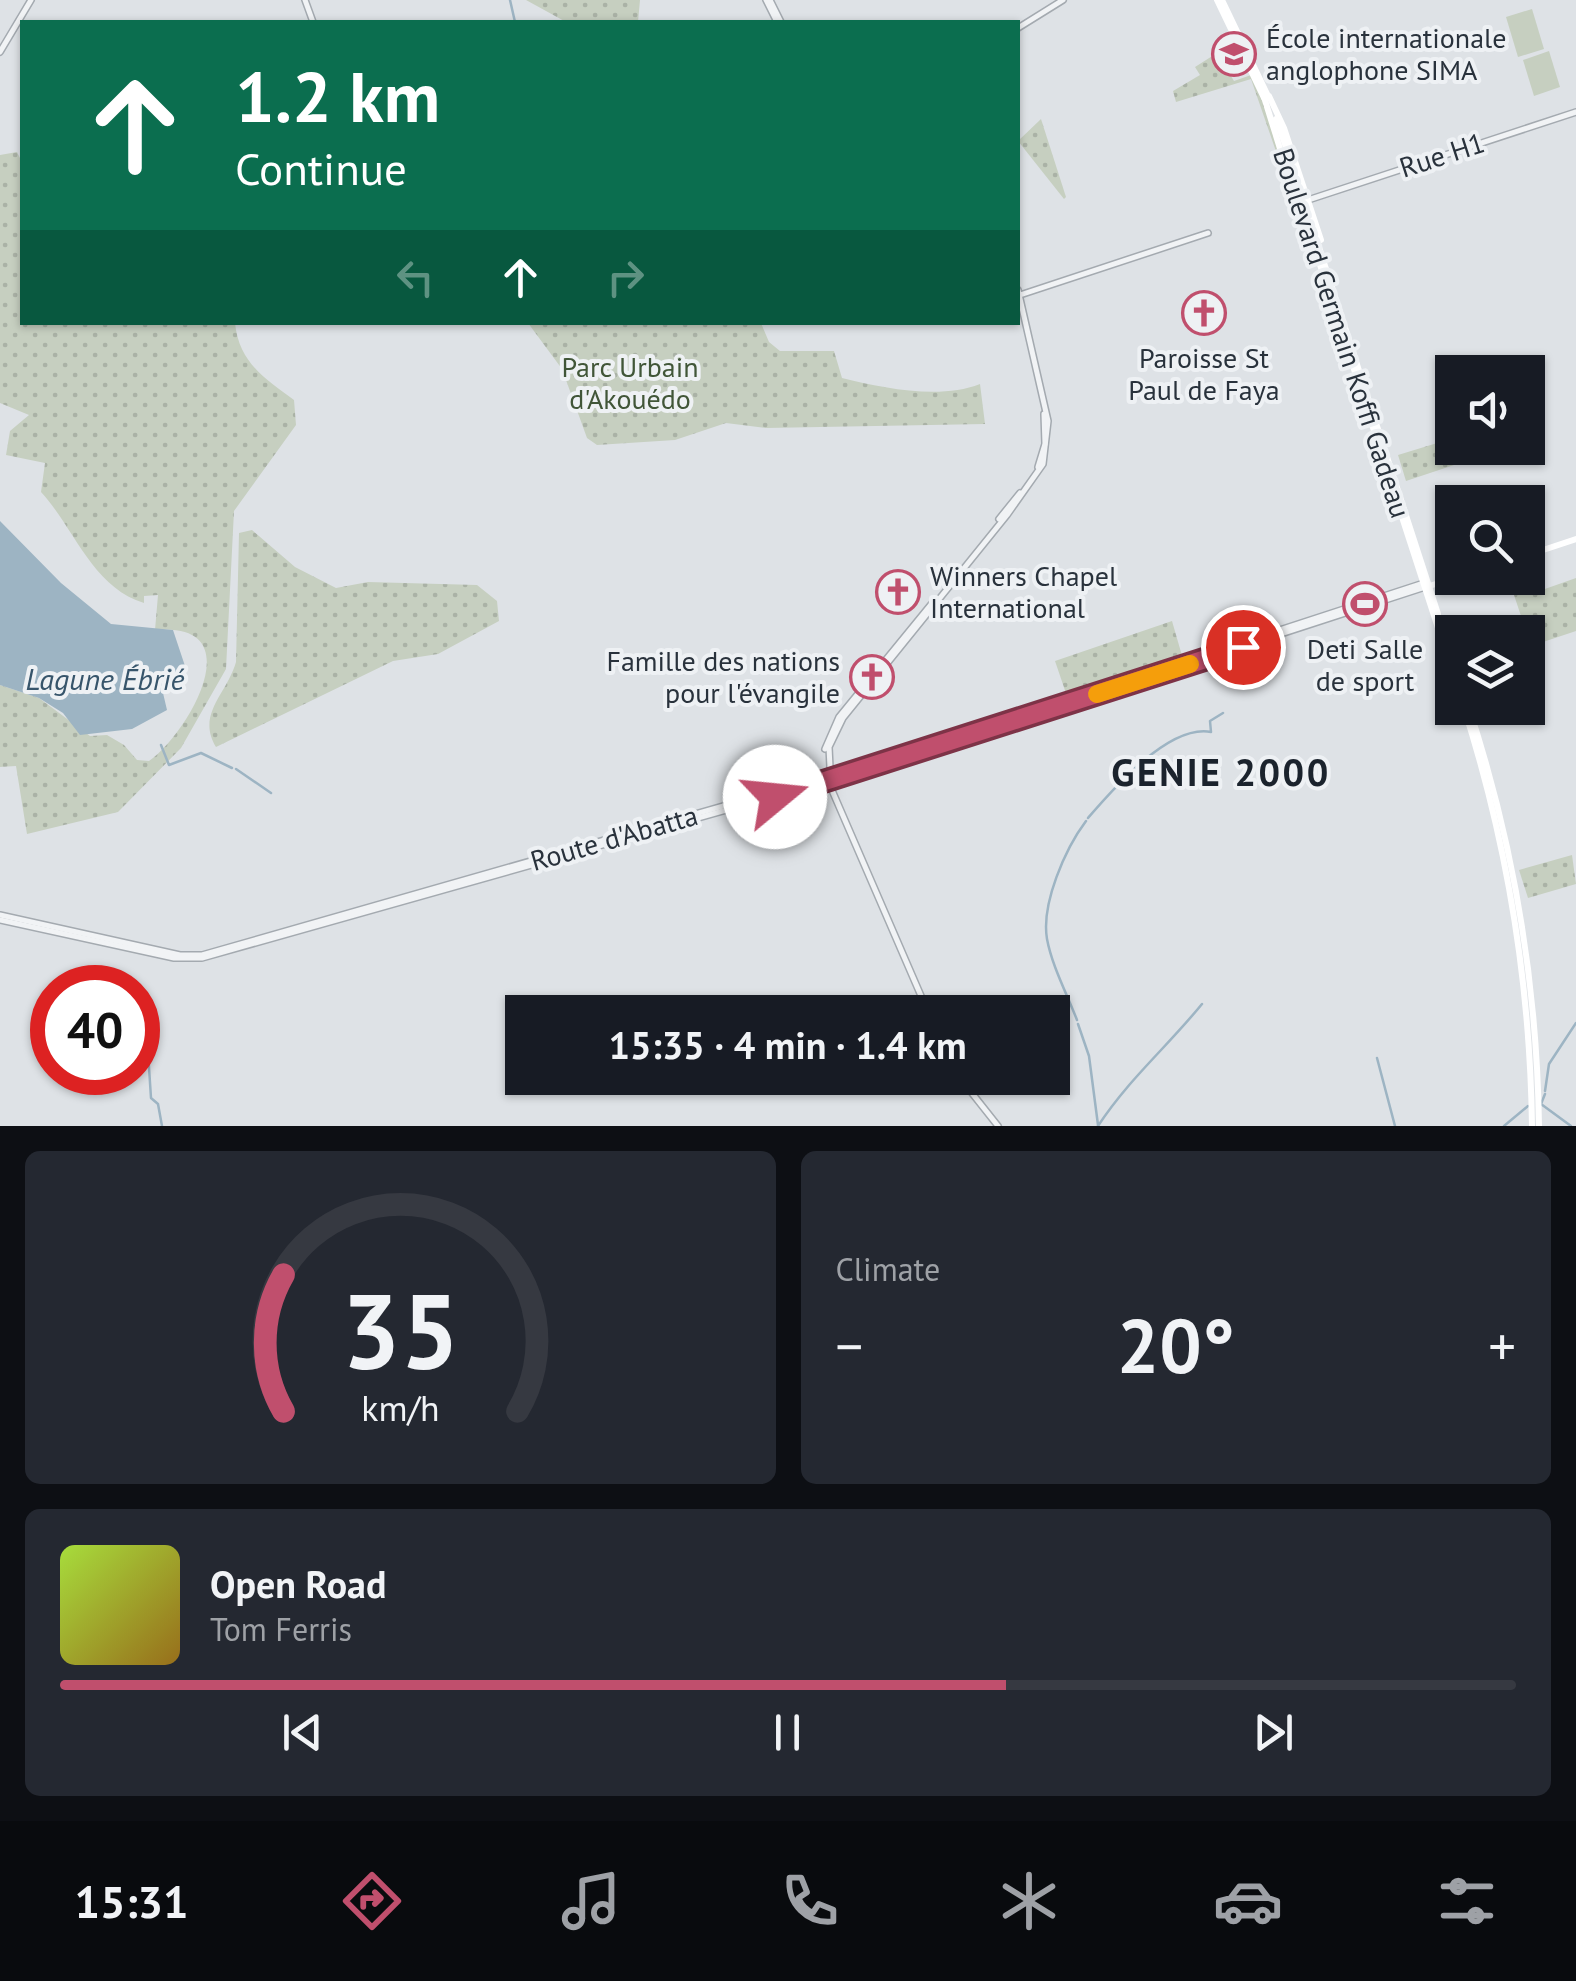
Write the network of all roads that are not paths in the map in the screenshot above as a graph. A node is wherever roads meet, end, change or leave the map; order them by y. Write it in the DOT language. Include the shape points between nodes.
graph roads {
  1 [pos="31,0"];
  2 [pos="1064,0"];
  3 [pos="1220,0"];
  4 [pos="1020,27"];
  5 [pos="0,52"];
  6 [pos="1266,96"];
  7 [pos="1576,112"];
  8 [pos="1308,200"];
  9 [pos="1296,204"];
  10 [pos="1208,233"];
  11 [pos="1020,294"];
  12 [pos="1020,303"];
  13 [pos="1340,317"];
  14 [pos="1576,537"];
  15 [pos="1545,547"];
  16 [pos="1435,581"];
  17 [pos="1426,584"];
  18 [pos="1435,615"];
  19 [pos="1437,615"];
  20 [pos="1472,725"];
  21 [pos="827,779"];
  22 [pos="0,917"];
  23 [pos="919,995"];
  24 [pos="975,1095"];
  25 [pos="1000,1126"];
  26 [pos="1535,1126"];
  1 -- 5 [label="street"];
  2 -- 4 [label="street"];
  3 -- 6 [label="main road, Boulevard Germain Koffi Gadeau"];
  6 -- 8 [label="main road"];
  6 -- 9 [label="main road"];
  6 -- 13 [label="main road, Boulevard Germain Koffi Gadeau, bridge"];
  7 -- 8 [label="street, Rue H1"];
  8 -- 9 [label="street, Rue H1"];
  8 -- 13 [label="main road"];
  9 -- 13 [label="main road"];
  10 -- 11 [label="street"];
  12 -- 21 [label="street" via="1048,421 1043,464 836,728"];
  13 -- 17 [label="main road, Boulevard Germain Koffi Gadeau"];
  14 -- 15 [label="main road"];
  16 -- 17 [label="main road"];
  17 -- 18 [label="main road, Boulevard Germain Koffi Gadeau"];
  17 -- 19 [label="main road, Boulevard Germain Koffi Gadeau"];
  17 -- 21 [label="street, Route d'Abatta"];
  17 -- 21 [label="street, Route d'Abatta"];
  20 -- 26 [label="main road" via="1527,935 1537,1022"];
  21 -- 22 [label="street, Route d'Abatta" via="202,958 170,958"];
  21 -- 23 [label="street"];
  24 -- 25 [label="street"];
}
